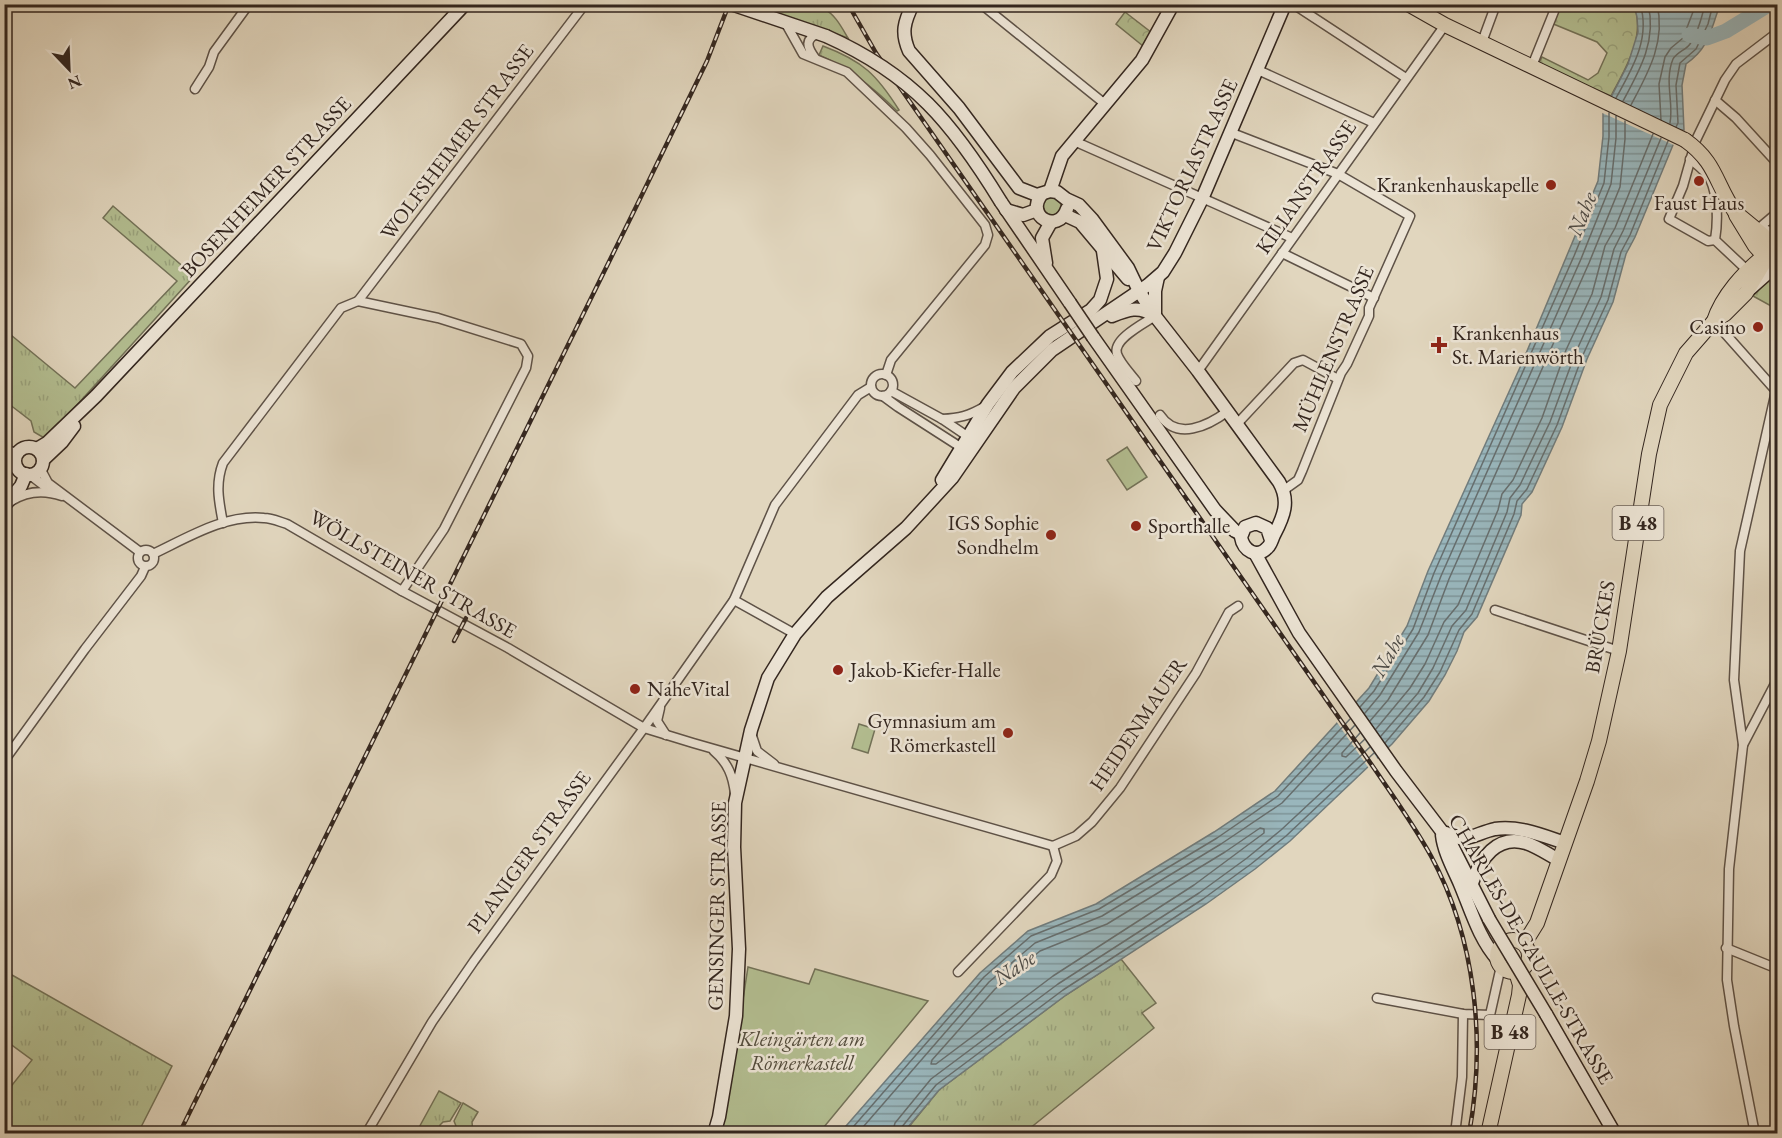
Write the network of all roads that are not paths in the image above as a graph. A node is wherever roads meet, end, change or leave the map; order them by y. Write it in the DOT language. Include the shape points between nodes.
graph roads {
  1 [pos="249,4"];
  2 [pos="465,4"];
  3 [pos="585,4"];
  4 [pos="731,4"];
  5 [pos="913,4"];
  6 [pos="981,4"];
  7 [pos="1173,4"];
  8 [pos="1285,4"];
  9 [pos="1293,4"];
  10 [pos="1408,4"];
  11 [pos="1496,4"];
  12 [pos="1557,4"];
  13 [pos="784,21"];
  14 [pos="1444,25"];
  15 [pos="1778,32"];
  16 [pos="822,34"];
  17 [pos="1482,42"];
  18 [pos="815,58"];
  19 [pos="1532,66"];
  20 [pos="1258,70"];
  21 [pos="1406,78"];
  22 [pos="195,89"];
  23 [pos="1715,100"];
  24 [pos="1105,104"];
  25 [pos="1374,123"];
  26 [pos="1232,133"];
  27 [pos="1074,141"];
  28 [pos="1690,159"];
  29 [pos="998,162"];
  30 [pos="1778,164"];
  31 [pos="1338,174"];
  32 [pos="1046,193"];
  33 [pos="1066,199"];
  34 [pos="1202,199"];
  35 [pos="1004,206"];
  36 [pos="1037,208"];
  37 [pos="1777,213"];
  38 [pos="1065,215"];
  39 [pos="1051,222"];
  40 [pos="1749,225"];
  41 [pos="1778,232"];
  42 [pos="1292,238"];
  43 [pos="1715,240"];
  44 [pos="1103,251"];
  45 [pos="1282,253"];
  46 [pos="1772,255"];
  47 [pos="1748,271"];
  48 [pos="1049,273"];
  49 [pos="1158,277"];
  50 [pos="1139,291"];
  51 [pos="1374,298"];
  52 [pos="358,302"];
  53 [pos="1155,316"];
  54 [pos="1714,321"];
  55 [pos="1084,327"];
  56 [pos="1198,371"];
  57 [pos="886,375"];
  58 [pos="1338,379"];
  59 [pos="1136,381"];
  60 [pos="871,387"];
  61 [pos="1777,392"];
  62 [pos="887,393"];
  63 [pos="96,396"];
  64 [pos="988,404"];
  65 [pos="1228,411"];
  66 [pos="1160,415"];
  67 [pos="942,419"];
  68 [pos="1238,424"];
  69 [pos="969,445"];
  70 [pos="24,462"];
  71 [pos="1284,490"];
  72 [pos="54,493"];
  73 [pos="65,497"];
  74 [pos="5,501"];
  75 [pos="1286,504"];
  76 [pos="1260,523"];
  77 [pos="223,524"];
  78 [pos="1244,530"];
  79 [pos="1264,547"];
  80 [pos="140,552"];
  81 [pos="153,554"];
  82 [pos="145,567"];
  83 [pos="402,591"];
  84 [pos="734,600"];
  85 [pos="1238,606"];
  86 [pos="1496,610"];
  87 [pos="795,634"];
  88 [pos="1619,651"];
  89 [pos="1778,678"];
  90 [pos="664,699"];
  91 [pos="644,728"];
  92 [pos="751,730"];
  93 [pos="666,735"];
  94 [pos="1743,745"];
  95 [pos="711,749"];
  96 [pos="744,758"];
  97 [pos="4,761"];
  98 [pos="779,768"];
  99 [pos="735,803"];
  100 [pos="1442,831"];
  101 [pos="1565,843"];
  102 [pos="1053,846"];
  103 [pos="1559,861"];
  104 [pos="1472,883"];
  105 [pos="1524,944"];
  106 [pos="1726,948"];
  107 [pos="1500,963"];
  108 [pos="1778,969"];
  109 [pos="958,972"];
  110 [pos="1516,972"];
  111 [pos="1377,998"];
  112 [pos="1463,1014"];
  113 [pos="366,1134"];
  114 [pos="714,1134"];
  115 [pos="1455,1134"];
  116 [pos="1488,1134"];
  117 [pos="1616,1134"];
  118 [pos="1755,1134"];
  1 -- 22 [label="street" via="214,52"];
  2 -- 63 [label="street, BOSENHEIMER STRASSE"];
  3 -- 52 [label="street, WOLFSHEIMER STRASSE"];
  4 -- 13 [label="street"];
  5 -- 29 [label="street" via="903,28 909,51 959,108"];
  6 -- 24 [label="street"];
  7 -- 24 [label="street" via="1142,60"];
  8 -- 20 [label="street, VIKTORIASTRASSE"];
  9 -- 21 [label="street"];
  10 -- 14 [label="main road"];
  11 -- 17 [label="street"];
  12 -- 19 [label="street"];
  13 -- 16 [label="street"];
  13 -- 18 [label="street" via="803,54"];
  14 -- 17 [label="main road"];
  14 -- 21 [label="street, KILIANSTRASSE"];
  15 -- 23 [label="street" via="1736,64"];
  16 -- 18 [label="street" via="811,36 808,42"];
  16 -- 35 [label="street, bridge" via="875,61 933,107 968,149"];
  17 -- 19 [label="main road"];
  18 -- 57 [label="street, PLANIGER STRASSE" via="847,72 906,128 988,235 985,245 891,360"];
  19 -- 40 [label="main road, bridge" via="1691,144 1713,168 1735,212"];
  20 -- 25 [label="street"];
  20 -- 26 [label="street, VIKTORIASTRASSE"];
  21 -- 25 [label="street, KILIANSTRASSE"];
  23 -- 28 [label="street"];
  23 -- 30 [label="street"];
  24 -- 27 [label="street"];
  25 -- 31 [label="street, KILIANSTRASSE"];
  26 -- 31 [label="street"];
  26 -- 34 [label="street, VIKTORIASTRASSE"];
  27 -- 32 [label="street" via="1059,161"];
  27 -- 34 [label="street"];
  28 -- 43 [label="street" via="1710,179 1717,225"];
  28 -- 43 [label="street" via="1669,219 1708,241"];
  29 -- 32 [label="street" via="1019,188 1032,194"];
  29 -- 36 [label="street" via="1015,192"];
  31 -- 42 [label="street, KILIANSTRASSE"];
  31 -- 51 [label="street, MÜHLENSTRASSE" via="1410,216"];
  32 -- 33 [label="street" via="1061,193"];
  32 -- 36 [label="street"];
  33 -- 38 [label="street"];
  33 -- 50 [label="street" via="1092,219 1128,268"];
  34 -- 42 [label="street"];
  34 -- 49 [label="street, VIKTORIASTRASSE" via="1175,253"];
  35 -- 36 [label="street" via="1023,215"];
  35 -- 48 [label="street"];
  36 -- 39 [label="street" via="1041,217"];
  37 -- 40 [label="street"];
  38 -- 39 [label="street"];
  38 -- 44 [label="street" via="1080,222"];
  39 -- 48 [label="street" via="1041,241"];
  40 -- 41 [label="street" via="1769,233"];
  40 -- 46 [label="main road"];
  42 -- 45 [label="street, KILIANSTRASSE"];
  43 -- 47 [label="street"];
  44 -- 50 [label="street"];
  44 -- 64 [label="street, GENSINGER STRASSE" via="1107,279 1100,300 1030,353"];
  45 -- 51 [label="street"];
  45 -- 56 [label="street, KILIANSTRASSE"];
  46 -- 47 [label="main road, BRÜCKES / B 48"];
  46 -- 54 [label="main road, BRÜCKES" via="1746,293"];
  47 -- 54 [label="main road, BRÜCKES / B 48" via="1718,307"];
  48 -- 78 [label="street, bridge" via="1215,510 1235,531"];
  49 -- 50 [label="street, VIKTORIASTRASSE"];
  49 -- 53 [label="street"];
  50 -- 53 [label="street"];
  50 -- 55 [label="street, GENSINGER STRASSE"];
  51 -- 58 [label="street, MÜHLENSTRASSE"];
  52 -- 77 [label="street" via="341,308 223,463 217,491"];
  52 -- 83 [label="street" via="438,318 500,337 521,344 528,356 526,368 444,529"];
  53 -- 55 [label="street" via="1133,309"];
  53 -- 56 [label="street"];
  53 -- 59 [label="street" via="1125,336 1116,350"];
  54 -- 61 [label="street"];
  54 -- 88 [label="main road, BRÜCKES / B 48" via="1686,353 1659,405"];
  55 -- 69 [label="street, GENSINGER STRASSE" via="1052,350 1014,388"];
  56 -- 65 [label="street"];
  57 -- 60 [label="street, PLANIGER STRASSE" via="875,377"];
  57 -- 62 [label="street" via="892,382"];
  58 -- 68 [label="street" via="1299,360"];
  58 -- 71 [label="street, MÜHLENSTRASSE" via="1298,480"];
  60 -- 62 [label="street" via="877,395"];
  60 -- 84 [label="street, PLANIGER STRASSE" via="858,395 775,505"];
  61 -- 94 [label="street" via="1740,550 1734,680"];
  62 -- 67 [label="street"];
  62 -- 69 [label="street" via="898,407"];
  63 -- 70 [label="street, BOSENHEIMER STRASSE"];
  63 -- 70 [label="street, BOSENHEIMER STRASSE" via="62,442"];
  64 -- 67 [label="street" via="959,419"];
  64 -- 69 [label="street, GENSINGER STRASSE"];
  65 -- 66 [label="street" via="1215,421 1182,429 1166,424"];
  65 -- 68 [label="street"];
  67 -- 69 [label="street"];
  68 -- 71 [label="street"];
  69 -- 87 [label="street, GENSINGER STRASSE" via="935,495 906,528 827,597"];
  70 -- 72 [label="street"];
  70 -- 73 [label="street"];
  70 -- 74 [label="street, BOSENHEIMER STRASSE"];
  71 -- 75 [label="street"];
  72 -- 73 [label="street"];
  72 -- 74 [label="street" via="26,494"];
  73 -- 80 [label="street"];
  75 -- 76 [label="street"];
  75 -- 79 [label="street"];
  76 -- 78 [label="street"];
  76 -- 79 [label="street" via="1267,528"];
  77 -- 81 [label="street, WÖLLSTEINER STRASSE"];
  77 -- 83 [label="street, WÖLLSTEINER STRASSE" via="245,518 287,524"];
  78 -- 79 [label="street" via="1244,547 1249,551"];
  79 -- 100 [label="street, CHARLES-DE-GAULLE-STRASSE" via="1283,605 1299,633"];
  80 -- 81 [label="street" via="147,550"];
  80 -- 82 [label="street" via="138,561"];
  81 -- 82 [label="street" via="153,562"];
  82 -- 97 [label="street"];
  83 -- 91 [label="street, WÖLLSTEINER STRASSE"];
  84 -- 87 [label="street"];
  84 -- 90 [label="street, PLANIGER STRASSE"];
  85 -- 102 [label="street, HEIDENMAUER" via="1229,612 1196,672 1120,788 1076,836"];
  86 -- 88 [label="street"];
  87 -- 92 [label="street, GENSINGER STRASSE" via="768,678"];
  88 -- 101 [label="main road, BRÜCKES / B 48" via="1599,741"];
  89 -- 94 [label="street"];
  90 -- 91 [label="street, PLANIGER STRASSE"];
  90 -- 93 [label="street" via="657,721"];
  91 -- 93 [label="street"];
  91 -- 113 [label="street, PLANIGER STRASSE" via="432,1022"];
  92 -- 96 [label="street, GENSINGER STRASSE"];
  92 -- 98 [label="street" via="757,752"];
  93 -- 95 [label="street"];
  94 -- 106 [label="street" via="1729,869"];
  95 -- 96 [label="street"];
  95 -- 99 [label="street" via="731,771"];
  96 -- 98 [label="street"];
  96 -- 99 [label="street, GENSINGER STRASSE"];
  98 -- 102 [label="street"];
  99 -- 114 [label="street, GENSINGER STRASSE" via="739,949 736,1016"];
  100 -- 101 [label="street" via="1464,839 1496,829 1512,829"];
  100 -- 104 [label="street, CHARLES-DE-GAULLE-STRASSE"];
  100 -- 107 [label="street" via="1446,852 1479,930"];
  101 -- 103 [label="main road, BRÜCKES / B 48"];
  102 -- 109 [label="street" via="1057,861 1051,875"];
  103 -- 104 [label="street" via="1524,843 1505,842 1486,855"];
  103 -- 105 [label="main road, BRÜCKES / B 48" via="1537,923"];
  104 -- 117 [label="street, CHARLES-DE-GAULLE-STRASSE, bridge" via="1489,919"];
  105 -- 107 [label="main road" via="1514,940 1505,943 1499,951"];
  105 -- 110 [label="main road" via="1529,958 1525,967"];
  106 -- 108 [label="street"];
  106 -- 118 [label="street" via="1729,1000"];
  107 -- 110 [label="main road" via="1508,971"];
  107 -- 112 [label="street" via="1490,1015"];
  110 -- 116 [label="main road, B 48" via="1519,995"];
  111 -- 112 [label="street"];
  112 -- 115 [label="street" via="1462,1077"];
}
